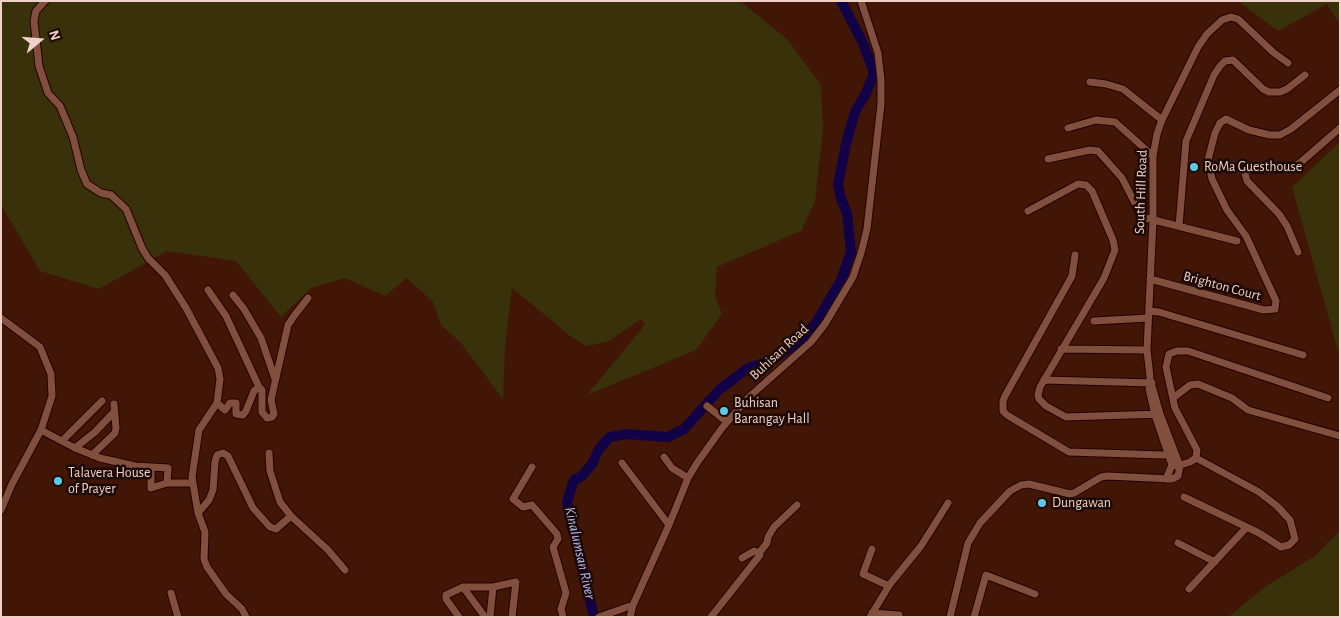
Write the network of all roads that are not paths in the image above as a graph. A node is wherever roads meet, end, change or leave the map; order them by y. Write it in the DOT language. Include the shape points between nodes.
graph roads {
  1 [pos="45,1"];
  2 [pos="861,1"];
  3 [pos="1288,63"];
  4 [pos="1305,75"];
  5 [pos="1090,82"];
  6 [pos="1340,90"];
  7 [pos="1162,120"];
  8 [pos="1068,128"];
  9 [pos="1340,128"];
  10 [pos="1153,156"];
  11 [pos="1048,159"];
  12 [pos="1028,211"];
  13 [pos="1153,220"];
  14 [pos="1179,226"];
  15 [pos="1237,242"];
  16 [pos="1298,252"];
  17 [pos="1075,255"];
  18 [pos="1150,279"];
  19 [pos="208,290"];
  20 [pos="233,295"];
  21 [pos="308,298"];
  22 [pos="1149,315"];
  23 [pos="1,318"];
  24 [pos="1094,321"];
  25 [pos="1061,350"];
  26 [pos="1147,350"];
  27 [pos="1303,354"];
  28 [pos="275,380"];
  29 [pos="1044,380"];
  30 [pos="1150,381"];
  31 [pos="259,387"];
  32 [pos="1173,398"];
  33 [pos="1328,398"];
  34 [pos="102,401"];
  35 [pos="217,403"];
  36 [pos="707,406"];
  37 [pos="1158,415"];
  38 [pos="727,422"];
  39 [pos="41,430"];
  40 [pos="1340,436"];
  41 [pos="62,441"];
  42 [pos="75,448"];
  43 [pos="269,453"];
  44 [pos="1171,453"];
  45 [pos="92,455"];
  46 [pos="664,456"];
  47 [pos="1196,458"];
  48 [pos="622,463"];
  49 [pos="1172,465"];
  50 [pos="1180,466"];
  51 [pos="532,467"];
  52 [pos="152,468"];
  53 [pos="688,478"];
  54 [pos="1166,479"];
  55 [pos="193,482"];
  56 [pos="168,483"];
  57 [pos="1184,497"];
  58 [pos="948,504"];
  59 [pos="797,505"];
  60 [pos="1,510"];
  61 [pos="198,513"];
  62 [pos="291,516"];
  63 [pos="670,525"];
  64 [pos="1246,528"];
  65 [pos="1178,543"];
  66 [pos="872,549"];
  67 [pos="759,553"];
  68 [pos="742,558"];
  69 [pos="1215,562"];
  70 [pos="345,570"];
  71 [pos="889,586"];
  72 [pos="463,587"];
  73 [pos="493,587"];
  74 [pos="1189,589"];
  75 [pos="171,593"];
  76 [pos="1035,594"];
  77 [pos="633,605"];
  78 [pos="899,614"];
  79 [pos="871,615"];
  80 [pos="600,616"];
  81 [pos="178,617"];
  82 [pos="246,617"];
  83 [pos="459,617"];
  84 [pos="486,617"];
  85 [pos="490,617"];
  86 [pos="512,617"];
  87 [pos="563,617"];
  88 [pos="630,617"];
  89 [pos="711,617"];
  90 [pos="950,617"];
  91 [pos="974,617"];
  1 -- 35 [label="street" via="36,11 34,20 39,66 48,92 60,106 73,136 86,184 111,195 126,208 148,258 165,276 186,308 218,368"];
  2 -- 38 [label="street, Buhisan Road" via="878,53 882,80 862,253 853,277 811,342 749,397"];
  3 -- 7 [label="street, South Hill Road" via="1238,19 1222,20 1198,47"];
  4 -- 14 [label="street" via="1286,90 1269,92 1233,60 1220,66 1186,141"];
  5 -- 7 [label="street" via="1123,89"];
  6 -- 18 [label="street, Brighton Court" via="1280,135 1249,130 1226,119 1215,133 1208,160 1212,179 1227,210 1246,236 1276,302 1275,309 1264,310"];
  7 -- 10 [label="street, South Hill Road"];
  8 -- 10 [label="street" via="1096,120 1115,122"];
  9 -- 16 [label="street" via="1300,163 1272,170 1250,169 1244,173 1247,181 1287,226"];
  10 -- 13 [label="street, South Hill Road"];
  11 -- 13 [label="street" via="1098,151 1122,178 1142,217"];
  12 -- 25 [label="street" via="1078,184 1086,185 1092,190 1113,240 1115,250 1104,278"];
  13 -- 14 [label="street"];
  13 -- 18 [label="street, South Hill Road"];
  14 -- 15 [label="street"];
  17 -- 44 [label="street" via="1072,276 1005,396 1003,411 1069,452"];
  18 -- 22 [label="street, South Hill Road"];
  19 -- 31 [label="street" via="230,324"];
  20 -- 28 [label="street" via="261,338"];
  21 -- 28 [label="street" via="288,325"];
  22 -- 24 [label="street"];
  22 -- 26 [label="street, South Hill Road"];
  22 -- 27 [label="street" via="1159,312"];
  23 -- 39 [label="street" via="40,347 51,374 52,396"];
  25 -- 26 [label="street"];
  25 -- 29 [label="street"];
  26 -- 30 [label="street, South Hill Road"];
  28 -- 31 [label="street" via="272,417 267,418 262,412"];
  29 -- 30 [label="street"];
  29 -- 37 [label="street" via="1038,391 1039,399 1062,416"];
  30 -- 37 [label="street, South Hill Road"];
  31 -- 35 [label="street" via="243,416 236,414 236,403 230,403 224,410"];
  32 -- 33 [label="street" via="1166,367 1169,354 1177,351 1188,351"];
  32 -- 40 [label="street" via="1190,385 1198,384 1232,398 1248,410"];
  32 -- 47 [label="street" via="1196,450"];
  34 -- 41 [label="street"];
  35 -- 55 [label="street" via="199,430"];
  36 -- 38 [label="street"];
  37 -- 44 [label="street, South Hill Road"];
  38 -- 53 [label="street, Buhisan Road"];
  39 -- 41 [label="street"];
  39 -- 60 [label="street"];
  41 -- 42 [label="street"];
  42 -- 45 [label="street"];
  42 -- 45 [label="street" via="95,432 114,408 115,433"];
  43 -- 62 [label="street" via="270,471 280,502"];
  44 -- 49 [label="street, South Hill Road"];
  44 -- 50 [label="street, South Hill Road"];
  45 -- 52 [label="street"];
  46 -- 53 [label="street" via="672,468"];
  47 -- 50 [label="street"];
  47 -- 64 [label="street" via="1259,492 1277,506 1290,520 1295,539 1289,546 1281,547"];
  48 -- 63 [label="street"];
  49 -- 50 [label="street"];
  49 -- 54 [label="street"];
  50 -- 54 [label="street" via="1178,476"];
  51 -- 87 [label="street" via="513,499 523,507 532,505 557,534 553,547 566,593 561,609"];
  52 -- 56 [label="street" via="168,468"];
  52 -- 56 [label="street" via="151,488"];
  53 -- 63 [label="street, Buhisan Road"];
  54 -- 90 [label="street" via="1107,476 1070,494 1029,484 1010,491 980,523 968,543"];
  55 -- 56 [label="street"];
  55 -- 61 [label="street"];
  57 -- 64 [label="street"];
  58 -- 71 [label="street" via="921,546"];
  59 -- 67 [label="street" via="774,527"];
  61 -- 62 [label="street" via="209,500 217,455 223,453 228,456 253,508 270,527 276,529"];
  61 -- 82 [label="street" via="205,532 204,559 226,594"];
  62 -- 70 [label="street"];
  63 -- 77 [label="street, Buhisan Road"];
  64 -- 69 [label="street"];
  65 -- 69 [label="street"];
  66 -- 71 [label="street" via="863,574"];
  67 -- 68 [label="street" via="751,552"];
  67 -- 89 [label="street" via="759,558"];
  69 -- 74 [label="street"];
  71 -- 79 [label="street"];
  72 -- 73 [label="street"];
  72 -- 83 [label="street" via="445,597"];
  72 -- 84 [label="street"];
  73 -- 85 [label="street"];
  73 -- 86 [label="street" via="516,582"];
  75 -- 81 [label="street"];
  76 -- 91 [label="street" via="986,575"];
  77 -- 80 [label="street"];
  77 -- 88 [label="street, Buhisan Road"];
  78 -- 79 [label="street"];
}
